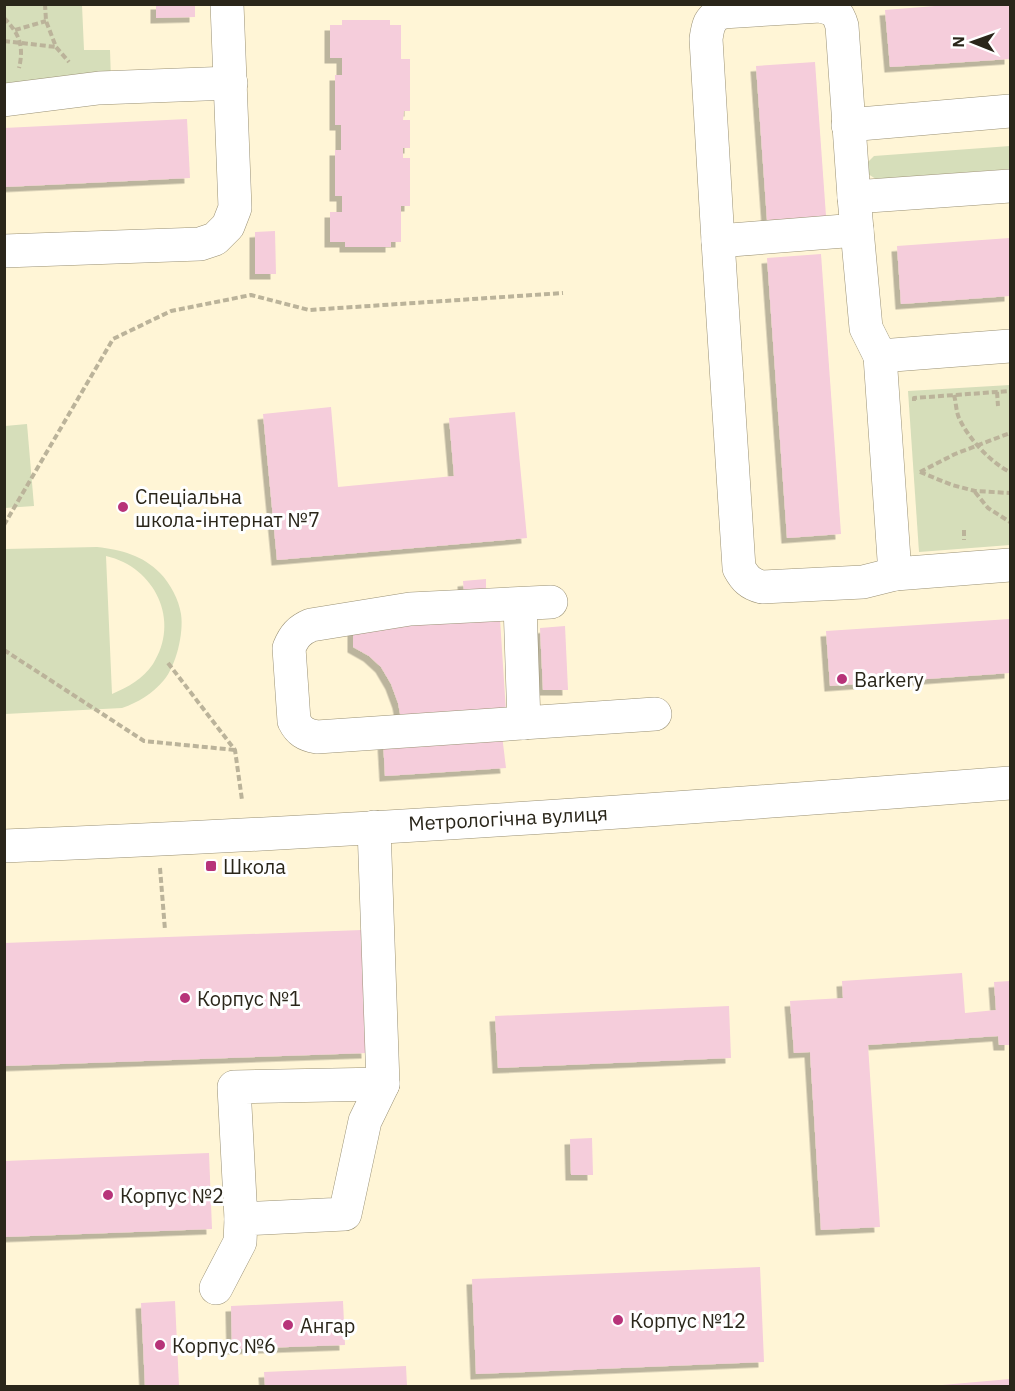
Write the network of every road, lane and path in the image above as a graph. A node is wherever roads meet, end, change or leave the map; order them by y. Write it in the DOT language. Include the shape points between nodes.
graph roads {
  1 [pos="45,4"];
  2 [pos="227,4"];
  3 [pos="4,18"];
  4 [pos="46,21"];
  5 [pos="15,30"];
  6 [pos="4,41"];
  7 [pos="20,43"];
  8 [pos="56,47"];
  9 [pos="231,83"];
  10 [pos="11,86"];
  11 [pos="99,88"];
  12 [pos="1011,111"];
  13 [pos="848,124"];
  14 [pos="1011,186"];
  15 [pos="854,197"];
  16 [pos="857,230"];
  17 [pos="718,241"];
  18 [pos="4,251"];
  19 [pos="563,293"];
  20 [pos="1011,346"];
  21 [pos="880,356"];
  22 [pos="1011,391"];
  23 [pos="997,392"];
  24 [pos="954,395"];
  25 [pos="998,406"];
  26 [pos="915,408"];
  27 [pos="1011,433"];
  28 [pos="976,446"];
  29 [pos="919,461"];
  30 [pos="920,472"];
  31 [pos="1011,472"];
  32 [pos="920,483"];
  33 [pos="975,491"];
  34 [pos="1011,493"];
  35 [pos="1011,522"];
  36 [pos="4,525"];
  37 [pos="1011,565"];
  38 [pos="895,574"];
  39 [pos="4,650"];
  40 [pos="168,663"];
  41 [pos="655,714"];
  42 [pos="524,723"];
  43 [pos="235,750"];
  44 [pos="1011,783"];
  45 [pos="242,800"];
  46 [pos="374,826"];
  47 [pos="4,846"];
  48 [pos="160,875"];
  49 [pos="165,930"];
  50 [pos="383,1084"];
  51 [pos="241,1219"];
  52 [pos="216,1288"];
  1 -- 4 [label="path"];
  2 -- 9 [label="street"];
  3 -- 5 [label="path"];
  4 -- 5 [label="path"];
  4 -- 8 [label="path"];
  5 -- 7 [label="path"];
  6 -- 7 [label="path"];
  7 -- 8 [label="path"];
  7 -- 10 [label="path" via="21,57"];
  8 -- 11 [label="path"];
  9 -- 11 [label="street"];
  9 -- 18 [label="street" via="235,208 228,226 215,239 200,244"];
  10 -- 11 [label="street"];
  12 -- 13 [label="street"];
  13 -- 15 [label="street"];
  13 -- 17 [label="street" via="839,15 820,6 722,12 714,17 706,39"];
  14 -- 15 [label="street"];
  15 -- 16 [label="street"];
  16 -- 17 [label="street"];
  16 -- 21 [label="street" via="866,328"];
  17 -- 38 [label="street" via="739,568 752,584 762,587 863,582"];
  19 -- 36 [label="path" via="309,310 251,295 171,311 113,339"];
  20 -- 21 [label="street"];
  21 -- 38 [label="street"];
  22 -- 23 [label="path"];
  23 -- 24 [label="path"];
  23 -- 25 [label="path"];
  24 -- 26 [label="path" via="914,398"];
  24 -- 28 [label="path" via="959,418"];
  27 -- 28 [label="path"];
  28 -- 30 [label="path"];
  28 -- 31 [label="path" via="1000,468"];
  29 -- 30 [label="path"];
  30 -- 32 [label="path"];
  30 -- 33 [label="path"];
  33 -- 34 [label="path"];
  33 -- 35 [label="path" via="988,508"];
  37 -- 38 [label="street"];
  39 -- 43 [label="path" via="144,741"];
  40 -- 43 [label="path"];
  41 -- 42 [label="street"];
  42 -- 42 [label="street" via="307,735 294,721 289,648 301,630 311,625 410,609 536,603"];
  43 -- 45 [label="path"];
  44 -- 46 [label="street, Метрологічна вулиця"];
  46 -- 47 [label="street, Метрологічна вулиця"];
  46 -- 50 [label="street"];
  48 -- 49 [label="path"];
  50 -- 51 [label="street" via="365,1121 345,1214"];
  50 -- 51 [label="street" via="234,1087"];
  51 -- 52 [label="street" via="240,1242"];
}
